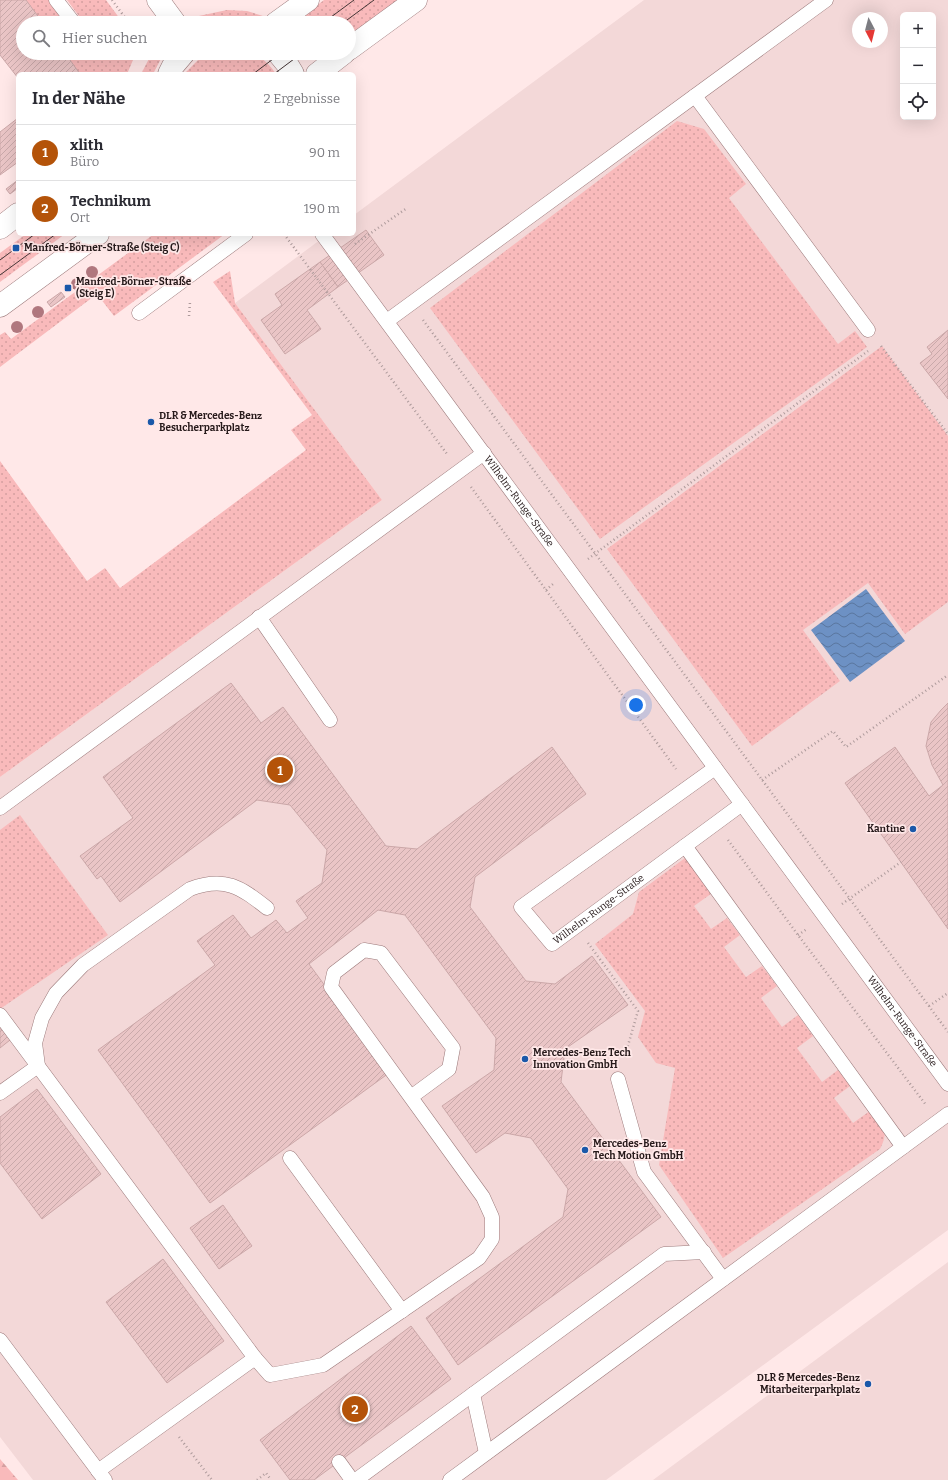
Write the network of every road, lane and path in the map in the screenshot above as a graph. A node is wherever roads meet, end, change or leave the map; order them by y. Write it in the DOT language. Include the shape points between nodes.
graph roads {
  1 [pos="56,0"];
  2 [pos="112,0"];
  3 [pos="158,0"];
  4 [pos="308,0"];
  5 [pos="416,0"];
  6 [pos="826,0"];
  7 [pos="69,16"];
  8 [pos="124,16"];
  9 [pos="170,16"];
  10 [pos="286,16"];
  11 [pos="356,44"];
  12 [pos="178,60"];
  13 [pos="284,60"];
  14 [pos="335,60"];
  15 [pos="170,72"];
  16 [pos="292,72"];
  17 [pos="320,72"];
  18 [pos="695,96"];
  19 [pos="407,208"];
  20 [pos="16,216"];
  21 [pos="0,228"];
  22 [pos="95,236"];
  23 [pos="243,236"];
  24 [pos="285,236"];
  25 [pos="323,236"];
  26 [pos="338,256"];
  27 [pos="411,304"];
  28 [pos="0,306"];
  29 [pos="139,313"];
  30 [pos="386,321"];
  31 [pos="868,330"];
  32 [pos="878,344"];
  33 [pos="948,434"];
  34 [pos="484,453"];
  35 [pos="459,472"];
  36 [pos="596,554"];
  37 [pos="571,571"];
  38 [pos="546,590"];
  39 [pos="259,617"];
  40 [pos="948,674"];
  41 [pos="330,720"];
  42 [pos="715,768"];
  43 [pos="762,780"];
  44 [pos="689,787"];
  45 [pos="742,804"];
  46 [pos="0,808"];
  47 [pos="716,823"];
  48 [pos="685,846"];
  49 [pos="901,862"];
  50 [pos="850,899"];
  51 [pos="267,908"];
  52 [pos="576,926"];
  53 [pos="948,992"];
  54 [pos="929,1006"];
  55 [pos="0,1016"];
  56 [pos="948,1032"];
  57 [pos="38,1066"];
  58 [pos="618,1079"];
  59 [pos="948,1084"];
  60 [pos="0,1093"];
  61 [pos="411,1097"];
  62 [pos="943,1118"];
  63 [pos="903,1148"];
  64 [pos="290,1158"];
  65 [pos="704,1252"];
  66 [pos="723,1279"];
  67 [pos="402,1312"];
  68 [pos="0,1340"];
  69 [pos="255,1358"];
  70 [pos="474,1394"];
  71 [pos="167,1421"];
  72 [pos="486,1454"];
  73 [pos="339,1462"];
  74 [pos="102,1475"];
  75 [pos="212,1480"];
  76 [pos="257,1480"];
  77 [pos="271,1480"];
  78 [pos="352,1480"];
  79 [pos="356,1480"];
  80 [pos="450,1480"];
  1 -- 7 [label="lane"];
  2 -- 8 [label="path"];
  3 -- 9 [label="street"];
  4 -- 10 [label="street"];
  5 -- 11 [label="street"];
  6 -- 18 [label="lane"];
  12 -- 15 [label="street"];
  13 -- 16 [label="street"];
  14 -- 17 [label="street"];
  18 -- 27 [label="lane"];
  18 -- 31 [label="lane"];
  19 -- 26 [label="path"];
  20 -- 21 [label="street"];
  22 -- 28 [label="street"];
  23 -- 29 [label="lane"];
  24 -- 35 [label="path"];
  25 -- 26 [label="lane, Wilhelm-Runge-Straße"];
  26 -- 30 [label="lane, Wilhelm-Runge-Straße"];
  27 -- 30 [label="lane"];
  27 -- 36 [label="path"];
  30 -- 34 [label="lane, Wilhelm-Runge-Straße"];
  31 -- 32 [label="path"];
  32 -- 33 [label="path"];
  32 -- 36 [label="path"];
  34 -- 35 [label="lane"];
  34 -- 37 [label="lane, Wilhelm-Runge-Straße"];
  35 -- 38 [label="path"];
  35 -- 39 [label="lane"];
  36 -- 37 [label="path"];
  36 -- 43 [label="path"];
  37 -- 38 [label="path"];
  37 -- 42 [label="lane, Wilhelm-Runge-Straße"];
  38 -- 44 [label="path"];
  39 -- 41 [label="lane"];
  39 -- 46 [label="lane"];
  40 -- 43 [label="path" via="846,747 833,731"];
  42 -- 44 [label="lane, Wilhelm-Runge-Straße"];
  42 -- 45 [label="lane, Wilhelm-Runge-Straße"];
  43 -- 50 [label="path"];
  44 -- 52 [label="lane, Wilhelm-Runge-Straße" via="521,907 552,944"];
  45 -- 47 [label="lane, Wilhelm-Runge-Straße"];
  45 -- 59 [label="lane, Wilhelm-Runge-Straße"];
  47 -- 48 [label="lane, Wilhelm-Runge-Straße"];
  47 -- 62 [label="path" via="798,935"];
  48 -- 52 [label="lane, Wilhelm-Runge-Straße"];
  48 -- 63 [label="lane"];
  49 -- 50 [label="path"];
  50 -- 54 [label="path"];
  51 -- 57 [label="lane" via="244,890 224,884 204,884 190,889 83,965 56,993 42,1018 35,1043"];
  52 -- 58 [label="path" via="638,1011"];
  53 -- 54 [label="path"];
  54 -- 56 [label="path"];
  55 -- 57 [label="lane"];
  57 -- 60 [label="lane"];
  57 -- 69 [label="lane"];
  58 -- 65 [label="lane" via="644,1172"];
  61 -- 61 [label="lane" via="449,1069 453,1048 381,953 364,950 334,973 331,987"];
  61 -- 67 [label="lane" via="483,1197 492,1217 492,1239 479,1258"];
  62 -- 63 [label="lane"];
  63 -- 66 [label="lane"];
  64 -- 67 [label="lane"];
  65 -- 66 [label="lane"];
  65 -- 70 [label="lane" via="664,1254"];
  66 -- 72 [label="lane"];
  67 -- 69 [label="lane" via="323,1365 270,1375"];
  68 -- 74 [label="lane"];
  69 -- 71 [label="lane"];
  70 -- 72 [label="lane"];
  70 -- 79 [label="lane"];
  71 -- 74 [label="lane"];
  71 -- 75 [label="path"];
  72 -- 80 [label="lane"];
  73 -- 78 [label="lane"];
  76 -- 77 [label="path" via="266,1473"];
}
